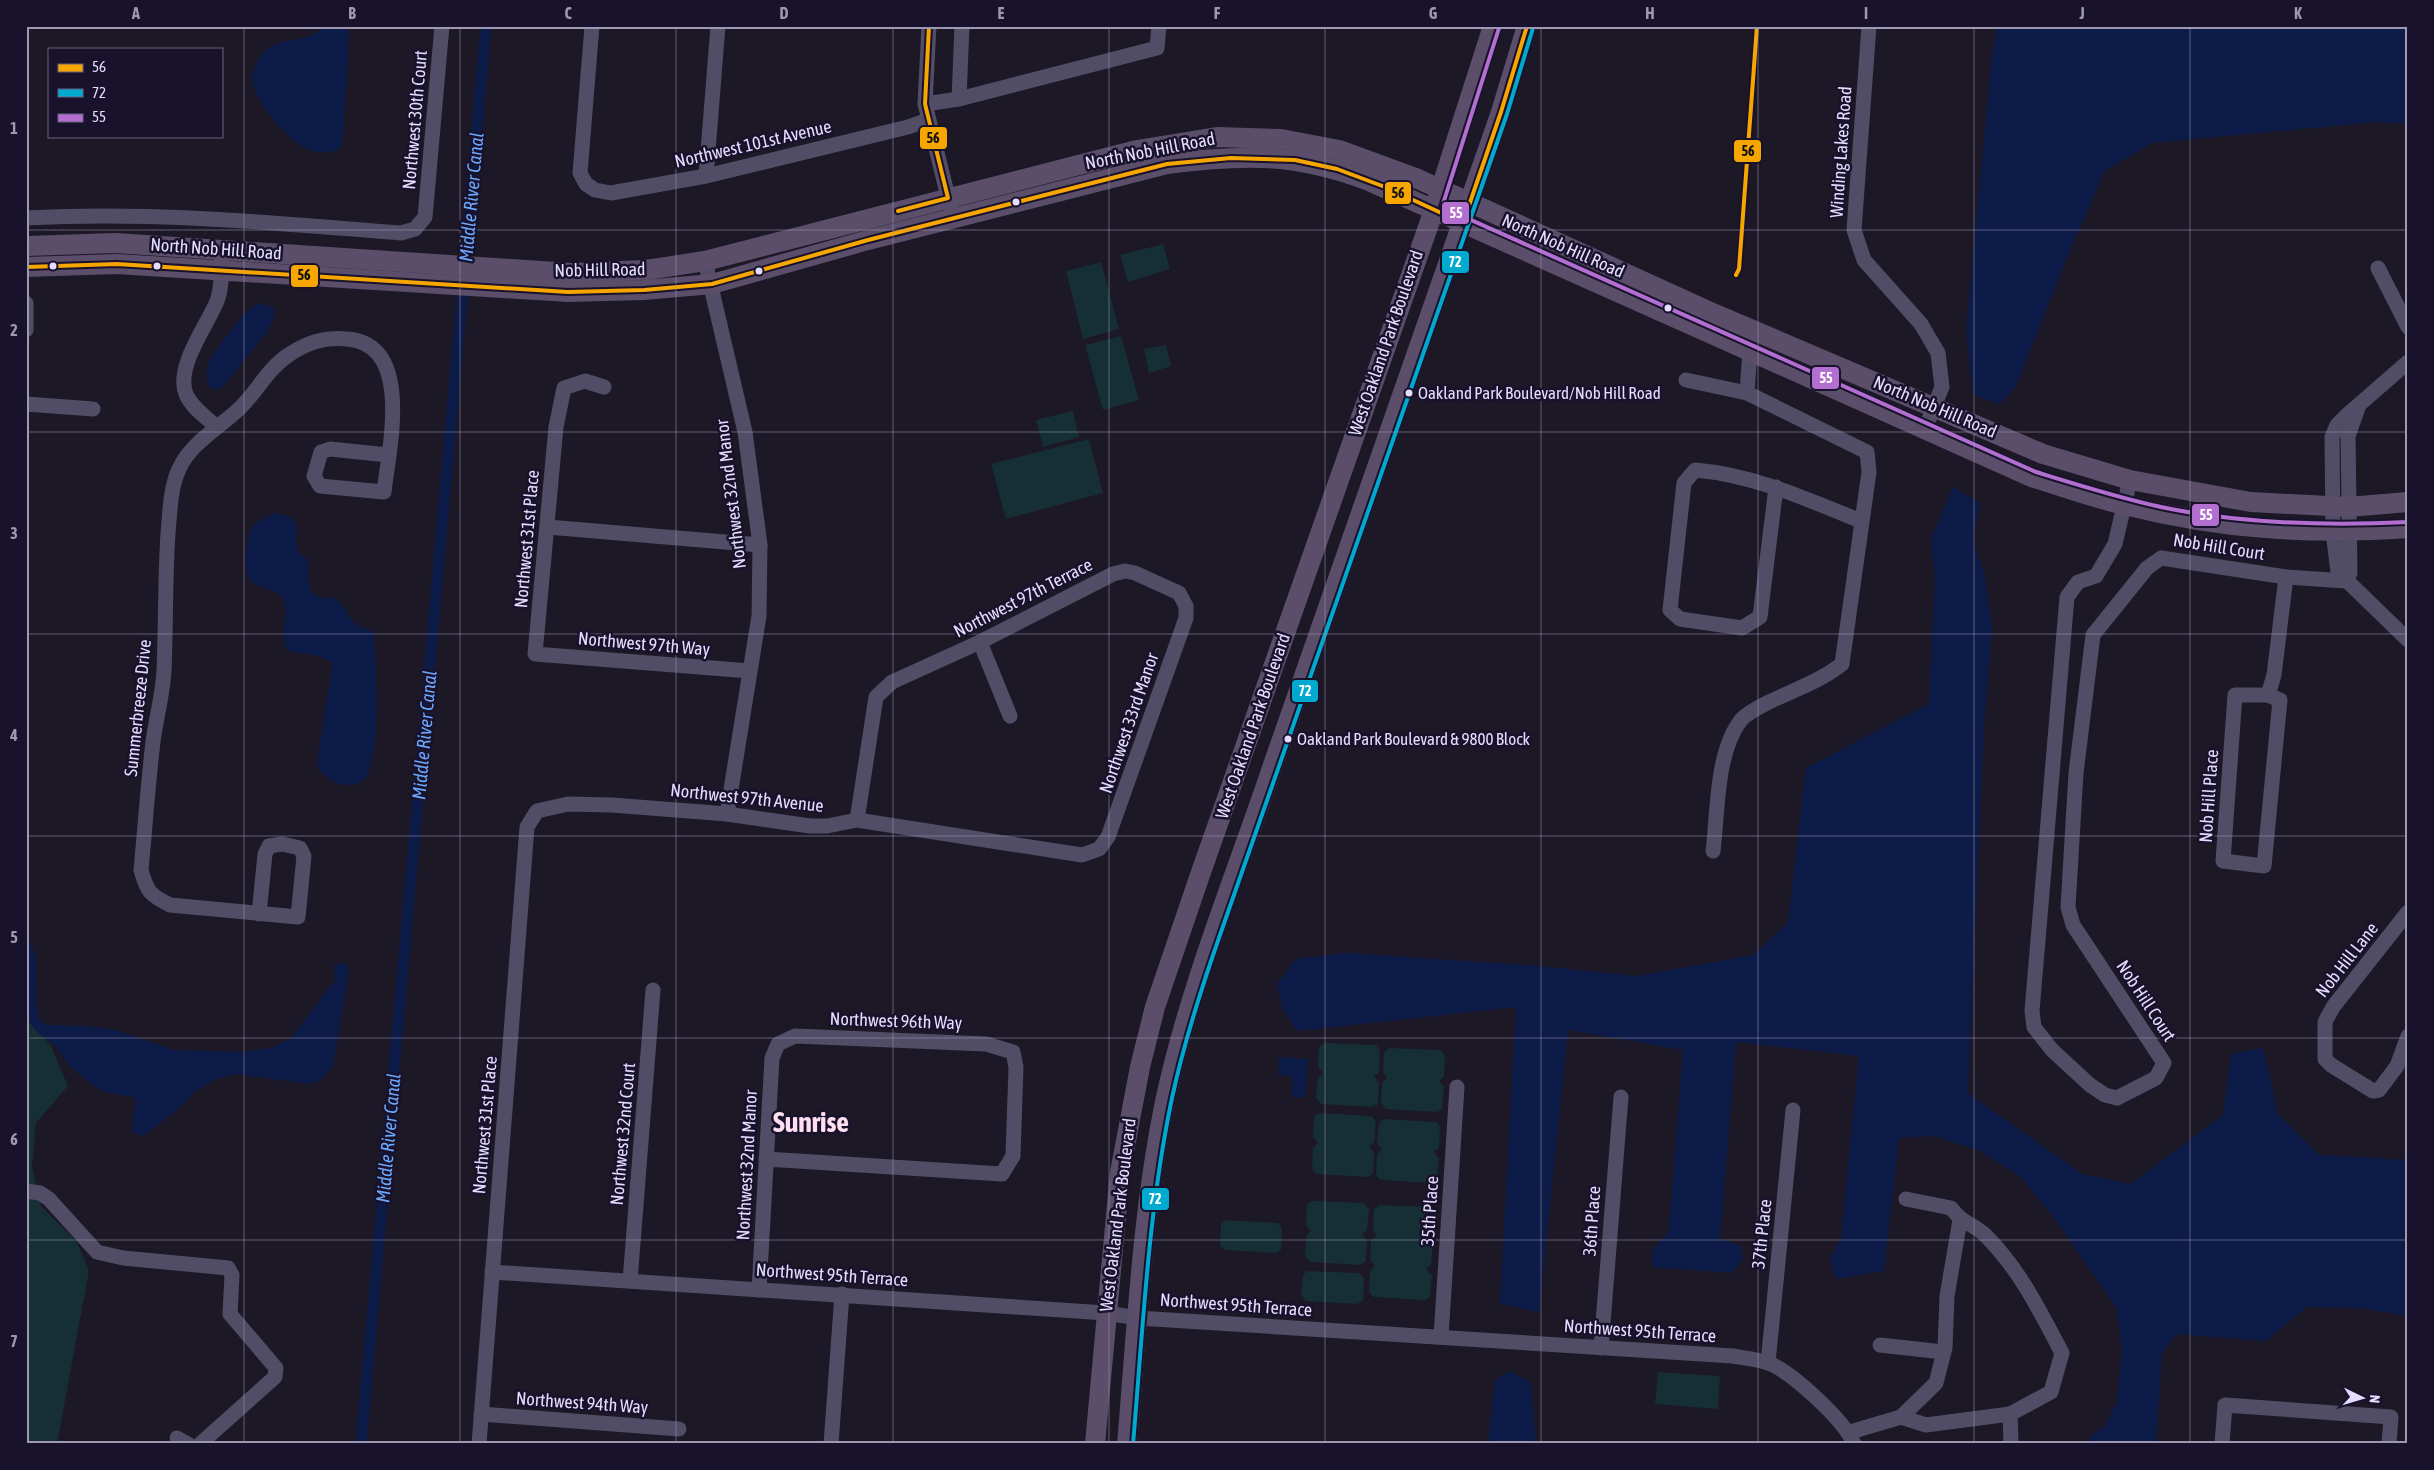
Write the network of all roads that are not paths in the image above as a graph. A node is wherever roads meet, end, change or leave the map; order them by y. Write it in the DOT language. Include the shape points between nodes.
graph roads {
  1 [pos="442,26"];
  2 [pos="592,26"];
  3 [pos="718,26"];
  4 [pos="929,26"];
  5 [pos="962,26"];
  6 [pos="1159,26"];
  7 [pos="1493,26"];
  8 [pos="1869,26"];
  9 [pos="1523,31"];
  10 [pos="959,98"];
  11 [pos="926,104"];
  12 [pos="928,120"];
  13 [pos="706,176"];
  14 [pos="1441,190"];
  15 [pos="948,198"];
  16 [pos="1470,204"];
  17 [pos="1434,210"];
  18 [pos="26,218"];
  19 [pos="954,218"];
  20 [pos="1463,223"];
  21 [pos="26,246"];
  22 [pos="222,248"];
  23 [pos="705,261"];
  24 [pos="26,267"];
  25 [pos="2378,268"];
  26 [pos="221,270"];
  27 [pos="440,274"];
  28 [pos="495,278"];
  29 [pos="712,284"];
  30 [pos="26,303"];
  31 [pos="2408,327"];
  32 [pos="26,330"];
  33 [pos="1750,351"];
  34 [pos="2408,362"];
  35 [pos="1686,380"];
  36 [pos="604,387"];
  37 [pos="1747,393"];
  38 [pos="26,404"];
  39 [pos="2359,404"];
  40 [pos="1935,406"];
  41 [pos="94,409"];
  42 [pos="217,427"];
  43 [pos="1925,429"];
  44 [pos="2348,445"];
  45 [pos="2332,446"];
  46 [pos="388,455"];
  47 [pos="2130,480"];
  48 [pos="1776,487"];
  49 [pos="2408,502"];
  50 [pos="2124,505"];
  51 [pos="2340,506"];
  52 [pos="1861,520"];
  53 [pos="548,527"];
  54 [pos="2408,528"];
  55 [pos="2341,532"];
  56 [pos="760,545"];
  57 [pos="2286,577"];
  58 [pos="2346,581"];
  59 [pos="1186,606"];
  60 [pos="2408,639"];
  61 [pos="980,642"];
  62 [pos="535,654"];
  63 [pos="750,671"];
  64 [pos="2268,695"];
  65 [pos="1010,716"];
  66 [pos="537,811"];
  67 [pos="727,814"];
  68 [pos="856,820"];
  69 [pos="1099,849"];
  70 [pos="1713,851"];
  71 [pos="2408,912"];
  72 [pos="259,914"];
  73 [pos="653,990"];
  74 [pos="2408,1036"];
  75 [pos="778,1044"];
  76 [pos="1457,1087"];
  77 [pos="1621,1097"];
  78 [pos="1793,1110"];
  79 [pos="766,1159"];
  80 [pos="26,1191"];
  81 [pos="1906,1199"];
  82 [pos="1960,1220"];
  83 [pos="492,1272"];
  84 [pos="630,1281"];
  85 [pos="759,1290"];
  86 [pos="842,1294"];
  87 [pos="1106,1313"];
  88 [pos="1138,1318"];
  89 [pos="1441,1337"];
  90 [pos="1880,1345"];
  91 [pos="1601,1348"];
  92 [pos="1943,1352"];
  93 [pos="1768,1363"];
  94 [pos="482,1414"];
  95 [pos="2010,1414"];
  96 [pos="1901,1417"];
  97 [pos="679,1429"];
  98 [pos="1852,1438"];
  99 [pos="200,1444"];
  100 [pos="479,1444"];
  101 [pos="831,1444"];
  102 [pos="1094,1444"];
  103 [pos="1127,1444"];
  104 [pos="2011,1444"];
  105 [pos="2222,1444"];
  106 [pos="2389,1444"];
  1 -- 18 [label="street, Northwest 30th Court" via="425,217 415,229 401,233 172,217 78,215"];
  2 -- 13 [label="street, Northwest 101st Avenue" via="580,173 586,184 611,194"];
  3 -- 13 [label="street"];
  4 -- 11 [label="street"];
  5 -- 10 [label="street"];
  6 -- 10 [label="street" via="1157,48"];
  7 -- 14 [label="main road, West Oakland Park Boulevard"];
  8 -- 40 [label="street, Winding Lakes Road" via="1854,230 1864,260 1921,324 1938,353 1942,387"];
  9 -- 16 [label="main road, West Oakland Park Boulevard" via="1501,112"];
  10 -- 11 [label="street"];
  11 -- 12 [label="street"];
  12 -- 13 [label="street, Northwest 101st Avenue"];
  12 -- 15 [label="street"];
  14 -- 15 [label="main road, North Nob Hill Road" via="1339,150 1281,139 1217,136 1137,150"];
  14 -- 16 [label="main road, North Nob Hill Road"];
  14 -- 17 [label="main road, West Oakland Park Boulevard"];
  15 -- 19 [label="street"];
  15 -- 23 [label="main road, North Nob Hill Road"];
  16 -- 20 [label="main road, West Oakland Park Boulevard"];
  16 -- 40 [label="main road, North Nob Hill Road" via="1715,314"];
  17 -- 19 [label="main road, North Nob Hill Road" via="1336,169 1248,156 1167,164"];
  17 -- 20 [label="main road, North Nob Hill Road"];
  17 -- 87 [label="main road, West Oakland Park Boulevard" via="1156,1008 1126,1133"];
  19 -- 29 [label="main road, North Nob Hill Road"];
  20 -- 33 [label="main road, North Nob Hill Road"];
  20 -- 88 [label="main road, West Oakland Park Boulevard" via="1191,1002 1166,1097 1155,1159"];
  21 -- 22 [label="main road, North Nob Hill Road" via="115,243"];
  22 -- 26 [label="street"];
  22 -- 27 [label="main road, North Nob Hill Road"];
  23 -- 28 [label="main road, Nob Hill Road" via="604,274"];
  23 -- 29 [label="street, Northwest 32nd Manor"];
  24 -- 26 [label="main road, North Nob Hill Road" via="116,264"];
  25 -- 31 [label="street"];
  26 -- 27 [label="main road, North Nob Hill Road"];
  26 -- 42 [label="street" via="218,300 186,362 184,380 186,393"];
  27 -- 28 [label="main road, North Nob Hill Road"];
  28 -- 29 [label="main road, Nob Hill Road" via="604,292"];
  29 -- 56 [label="street, Northwest 32nd Manor" via="745,432"];
  30 -- 32 [label="street"];
  33 -- 37 [label="street"];
  33 -- 43 [label="main road, North Nob Hill Road"];
  34 -- 39 [label="street"];
  35 -- 37 [label="street"];
  36 -- 53 [label="street, Northwest 31st Place" via="585,381 564,388 556,427"];
  37 -- 52 [label="street" via="1867,452 1868,472"];
  38 -- 41 [label="street"];
  39 -- 44 [label="street" via="2352,420"];
  39 -- 45 [label="street" via="2337,425"];
  40 -- 43 [label="street, Winding Lakes Road"];
  40 -- 47 [label="main road, North Nob Hill Road" via="2043,454"];
  42 -- 46 [label="street, Summerbreeze Drive" via="242,407 263,378 289,354 314,340 330,337 356,339 376,351 392,385 393,417"];
  42 -- 72 [label="street, Summerbreeze Drive" via="192,450 178,470 170,509 164,673 153,742 141,870 146,889 170,905"];
  43 -- 50 [label="main road, North Nob Hill Road" via="2034,478"];
  44 -- 45 [label="street"];
  44 -- 51 [label="street" via="2348,482"];
  45 -- 51 [label="street"];
  46 -- 46 [label="street, Summerbreeze Drive" via="330,449 321,452 314,476 320,486 384,492"];
  47 -- 50 [label="street, Nob Hill Court"];
  47 -- 51 [label="main road, North Nob Hill Road" via="2251,502"];
  48 -- 48 [label="street" via="1760,617 1742,628 1680,619 1670,610 1684,483 1696,470 1721,472"];
  48 -- 52 [label="street"];
  49 -- 51 [label="main road, North Nob Hill Road"];
  50 -- 55 [label="main road, North Nob Hill Road" via="2248,527"];
  50 -- 57 [label="street, Nob Hill Court" via="2115,544 2096,576 2078,582 2067,596 2032,1012 2034,1027 2052,1050 2105,1096 2117,1098 2156,1078 2164,1063 2073,925 2068,907 2076,773 2093,635 2147,568 2161,558"];
  51 -- 55 [label="street"];
  52 -- 70 [label="street" via="1842,664 1826,677 1742,718 1725,753"];
  53 -- 56 [label="street"];
  53 -- 62 [label="street, Northwest 31st Place"];
  54 -- 55 [label="main road, North Nob Hill Road"];
  55 -- 58 [label="street" via="2350,572"];
  56 -- 63 [label="street, Northwest 32nd Manor" via="759,616"];
  57 -- 58 [label="street, Nob Hill Court"];
  57 -- 64 [label="street" via="2274,675"];
  58 -- 60 [label="street"];
  59 -- 61 [label="street, Northwest 97th Terrace" via="1179,593 1125,571 1113,574"];
  59 -- 69 [label="street, Northwest 33rd Manor" via="1186,618 1108,837"];
  61 -- 65 [label="street"];
  61 -- 68 [label="street, Northwest 97th Terrace" via="892,682 876,697"];
  62 -- 63 [label="street, Northwest 97th Way"];
  63 -- 67 [label="street, Northwest 32nd Manor"];
  64 -- 64 [label="street, Nob Hill Place" via="2235,695 2223,861 2264,866 2280,700"];
  66 -- 67 [label="street, Northwest 97th Avenue" via="568,804 612,804"];
  66 -- 83 [label="street, Northwest 31st Place" via="528,827"];
  67 -- 68 [label="street, Northwest 97th Avenue" via="810,826"];
  68 -- 69 [label="street, Northwest 97th Avenue" via="1082,855"];
  71 -- 74 [label="street, Nob Hill Lane" via="2333,1007 2325,1022 2325,1059 2373,1091 2379,1090 2397,1066"];
  72 -- 72 [label="street, Summerbreeze Drive" via="265,854 269,846 282,844 300,848 304,856 298,917"];
  73 -- 84 [label="street, Northwest 32nd Court"];
  75 -- 79 [label="street, Northwest 32nd Manor" via="772,1058"];
  75 -- 79 [label="street, Northwest 96th Way" via="795,1036 986,1044 1013,1052 1016,1067 1013,1156 1002,1174"];
  76 -- 89 [label="street, 35th Place"];
  77 -- 91 [label="street, 36th Place"];
  78 -- 93 [label="street, 37th Place"];
  79 -- 85 [label="street, Northwest 32nd Manor"];
  80 -- 99 [label="street" via="40,1193 49,1199 97,1252 122,1258 228,1268 232,1275 230,1314 276,1368 275,1377"];
  81 -- 82 [label="street" via="1951,1208"];
  82 -- 92 [label="street" via="1947,1296"];
  82 -- 95 [label="street" via="1983,1233 2028,1287 2062,1353 2051,1392"];
  83 -- 84 [label="street, Northwest 95th Terrace"];
  83 -- 94 [label="street, Northwest 31st Place"];
  84 -- 85 [label="street, Northwest 95th Terrace"];
  85 -- 86 [label="street, Northwest 95th Terrace"];
  86 -- 87 [label="street, Northwest 95th Terrace"];
  86 -- 101 [label="street"];
  87 -- 88 [label="street, Northwest 95th Terrace"];
  87 -- 102 [label="main road, West Oakland Park Boulevard"];
  88 -- 89 [label="street, Northwest 95th Terrace"];
  88 -- 103 [label="main road, West Oakland Park Boulevard"];
  89 -- 91 [label="street, Northwest 95th Terrace"];
  90 -- 92 [label="street"];
  91 -- 93 [label="street, Northwest 95th Terrace" via="1733,1356"];
  92 -- 96 [label="street" via="1936,1383"];
  93 -- 98 [label="street, Northwest 95th Terrace" via="1810,1392"];
  94 -- 97 [label="street, Northwest 94th Way"];
  94 -- 100 [label="street, Northwest 31st Place"];
  95 -- 96 [label="street" via="1926,1425"];
  95 -- 104 [label="street"];
  96 -- 98 [label="street"];
  105 -- 106 [label="street" via="2225,1406 2391,1417"];
}
